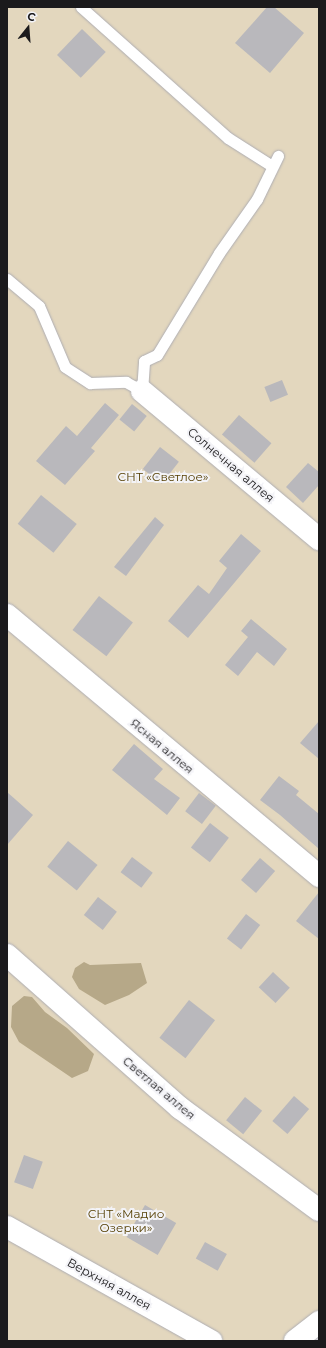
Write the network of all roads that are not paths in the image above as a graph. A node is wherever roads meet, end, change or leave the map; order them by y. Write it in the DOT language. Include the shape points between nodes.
graph roads {
  1 [pos="81,7"];
  2 [pos="278,156"];
  3 [pos="272,166"];
  4 [pos="7,279"];
  5 [pos="142,391"];
  6 [pos="319,539"];
  7 [pos="7,615"];
  8 [pos="319,876"];
  9 [pos="7,955"];
  10 [pos="319,1210"];
  11 [pos="7,1227"];
  12 [pos="319,1322"];
  13 [pos="211,1341"];
  14 [pos="295,1341"];
  1 -- 3 [label="lane" via="228,138"];
  2 -- 3 [label="lane"];
  3 -- 5 [label="lane" via="257,199 219,253 157,355 144,361"];
  4 -- 5 [label="lane" via="39,306 65,367 90,383 126,382"];
  5 -- 6 [label="street, Солнечная аллея"];
  7 -- 8 [label="street, Ясная аллея"];
  9 -- 10 [label="street, Светлая аллея" via="180,1108"];
  11 -- 13 [label="street, Верхняя аллея"];
  12 -- 14 [label="street"];
}
